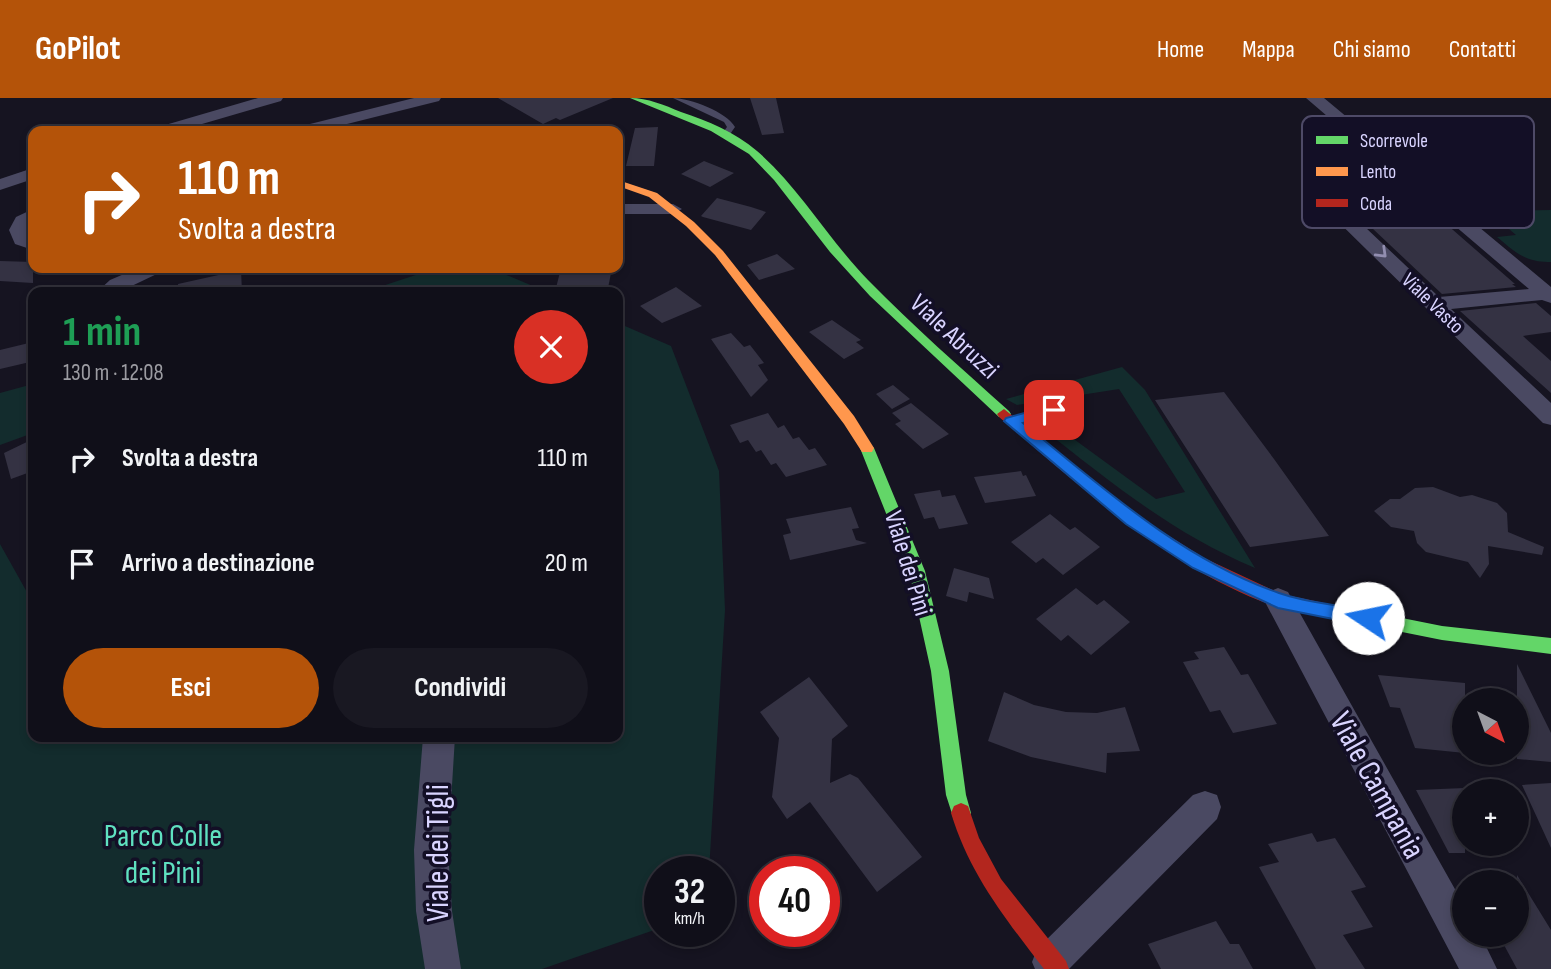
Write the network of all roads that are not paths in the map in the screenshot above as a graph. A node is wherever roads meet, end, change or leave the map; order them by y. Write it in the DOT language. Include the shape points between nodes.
graph roads {
  1 [pos="275,98"];
  2 [pos="433,98"];
  3 [pos="635,98"];
  4 [pos="677,98"];
  5 [pos="1314,98"];
  6 [pos="1335,116"];
  7 [pos="178,126"];
  8 [pos="320,126"];
  9 [pos="725,135"];
  10 [pos="28,175"];
  11 [pos="0,185"];
  12 [pos="623,185"];
  13 [pos="623,209"];
  14 [pos="673,209"];
  15 [pos="28,218"];
  16 [pos="1355,228"];
  17 [pos="1469,228"];
  18 [pos="28,242"];
  19 [pos="1551,272"];
  20 [pos="142,273"];
  21 [pos="1524,274"];
  22 [pos="113,287"];
  23 [pos="1549,295"];
  24 [pos="1434,304"];
  25 [pos="1054,410"];
  26 [pos="1551,417"];
  27 [pos="1011,421"];
  28 [pos="1278,600"];
  29 [pos="1551,646"];
  30 [pos="439,742"];
  31 [pos="1205,807"];
  32 [pos="1054,965"];
  33 [pos="443,969"];
  34 [pos="1479,969"];
  1 -- 7 [label="street"];
  2 -- 8 [label="street"];
  3 -- 9 [label="street, Viale Abruzzi"];
  4 -- 9 [label="lane" via="727,120 731,127"];
  5 -- 6 [label="street"];
  9 -- 27 [label="street, Viale Abruzzi" via="762,162 877,297"];
  10 -- 11 [label="street"];
  12 -- 14 [label="street, Viale dei Pini" via="653,195"];
  13 -- 14 [label="street"];
  14 -- 32 [label="street, Viale dei Pini" via="719,253 849,419 871,455 917,571 940,671 956,795 970,842 995,886"];
  15 -- 18 [label="street" via="18,230"];
  16 -- 24 [label="street, Viale Vasto, one-way"];
  17 -- 21 [label="street"];
  19 -- 21 [label="street"];
  20 -- 22 [label="street"];
  21 -- 23 [label="street"];
  23 -- 24 [label="street"];
  24 -- 26 [label="street, Viale Vasto"];
  25 -- 27 [label="lane"];
  27 -- 28 [label="street, Viale Abruzzi" via="1132,520 1198,563"];
  28 -- 29 [label="street, Viale Abruzzi" via="1443,633"];
  28 -- 34 [label="street, Viale Campania"];
  30 -- 33 [label="street, Viale dei Tigli" via="431,850 433,911"];
  31 -- 32 [label="street, Viale dei Pini"];
}
